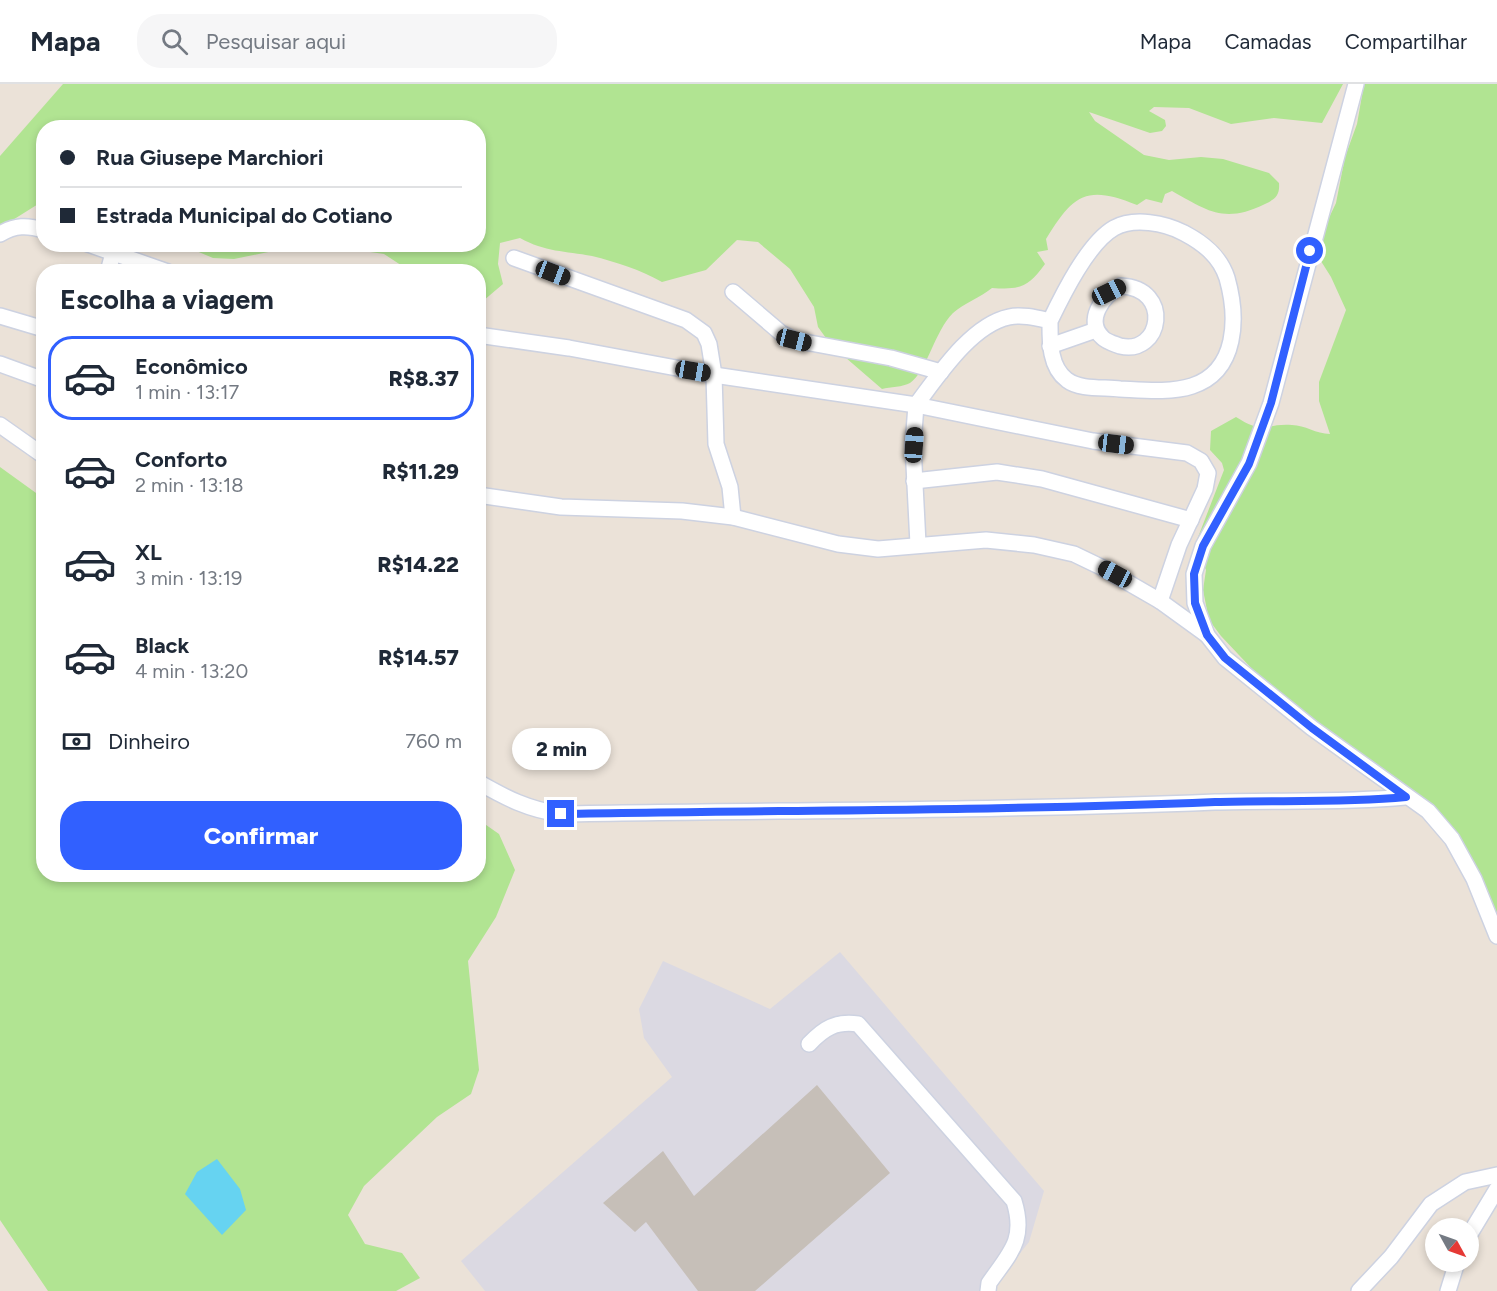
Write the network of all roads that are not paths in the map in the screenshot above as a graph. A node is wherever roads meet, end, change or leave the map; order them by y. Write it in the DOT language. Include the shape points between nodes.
graph roads {
  1 [pos="1356,84"];
  2 [pos="36,228"];
  3 [pos="0,234"];
  4 [pos="113,253"];
  5 [pos="514,258"];
  6 [pos="110,264"];
  7 [pos="144,264"];
  8 [pos="734,292"];
  9 [pos="0,316"];
  10 [pos="1050,321"];
  11 [pos="36,327"];
  12 [pos="1096,330"];
  13 [pos="486,335"];
  14 [pos="1050,346"];
  15 [pos="0,364"];
  16 [pos="941,372"];
  17 [pos="714,375"];
  18 [pos="36,377"];
  19 [pos="916,405"];
  20 [pos="0,425"];
  21 [pos="36,450"];
  22 [pos="914,481"];
  23 [pos="486,496"];
  24 [pos="734,517"];
  25 [pos="1191,520"];
  26 [pos="918,544"];
  27 [pos="1160,601"];
  28 [pos="1207,635"];
  29 [pos="486,787"];
  30 [pos="1406,797"];
  31 [pos="1497,936"];
  32 [pos="809,1044"];
  33 [pos="1497,1175"];
  34 [pos="1497,1189"];
  35 [pos="1479,1219"];
  36 [pos="1454,1272"];
  37 [pos="988,1291"];
  38 [pos="1359,1291"];
  39 [pos="1448,1291"];
  1 -- 28 [label="street" via="1271,403 1249,464 1203,546 1194,574 1195,603"];
  2 -- 3 [label="street" via="10,228"];
  4 -- 6 [label="street"];
  4 -- 7 [label="street"];
  5 -- 17 [label="street" via="698,326 709,344"];
  8 -- 16 [label="street" via="780,333 794,340 891,358"];
  9 -- 11 [label="street"];
  10 -- 14 [label="street"];
  10 -- 14 [label="street" via="1100,240 1114,228 1134,223 1173,227 1197,239 1212,252 1232,294 1230,350 1210,378 1191,387 1082,386 1067,381 1057,370"];
  10 -- 16 [label="street" via="1011,316 994,322 963,347"];
  12 -- 12 [label="street" via="1095,317 1101,303 1109,292 1121,286 1147,293 1154,305 1155,329 1140,345 1114,344"];
  12 -- 14 [label="street"];
  13 -- 17 [label="street"];
  15 -- 18 [label="street"];
  16 -- 19 [label="street"];
  17 -- 19 [label="street"];
  17 -- 24 [label="street" via="716,444 730,487"];
  19 -- 22 [label="street"];
  19 -- 25 [label="street" via="1093,441 1187,453 1201,461 1208,473"];
  20 -- 21 [label="street"];
  22 -- 25 [label="street" via="997,472 1042,479"];
  22 -- 26 [label="street"];
  23 -- 24 [label="street" via="561,507"];
  24 -- 26 [label="street" via="838,544 878,549"];
  25 -- 27 [label="street"];
  26 -- 27 [label="street" via="986,540 1034,545 1083,558"];
  27 -- 28 [label="street"];
  28 -- 30 [label="street" via="1225,658"];
  29 -- 30 [label="street" via="538,811 561,814 1083,807"];
  30 -- 31 [label="street" via="1428,811 1452,839 1474,879"];
  32 -- 37 [label="street" via="822,1030 840,1022 858,1024 1014,1201 1020,1221 1016,1243 989,1283"];
  33 -- 38 [label="street" via="1465,1182 1431,1204"];
  34 -- 35 [label="street"];
  36 -- 39 [label="street"];
}
